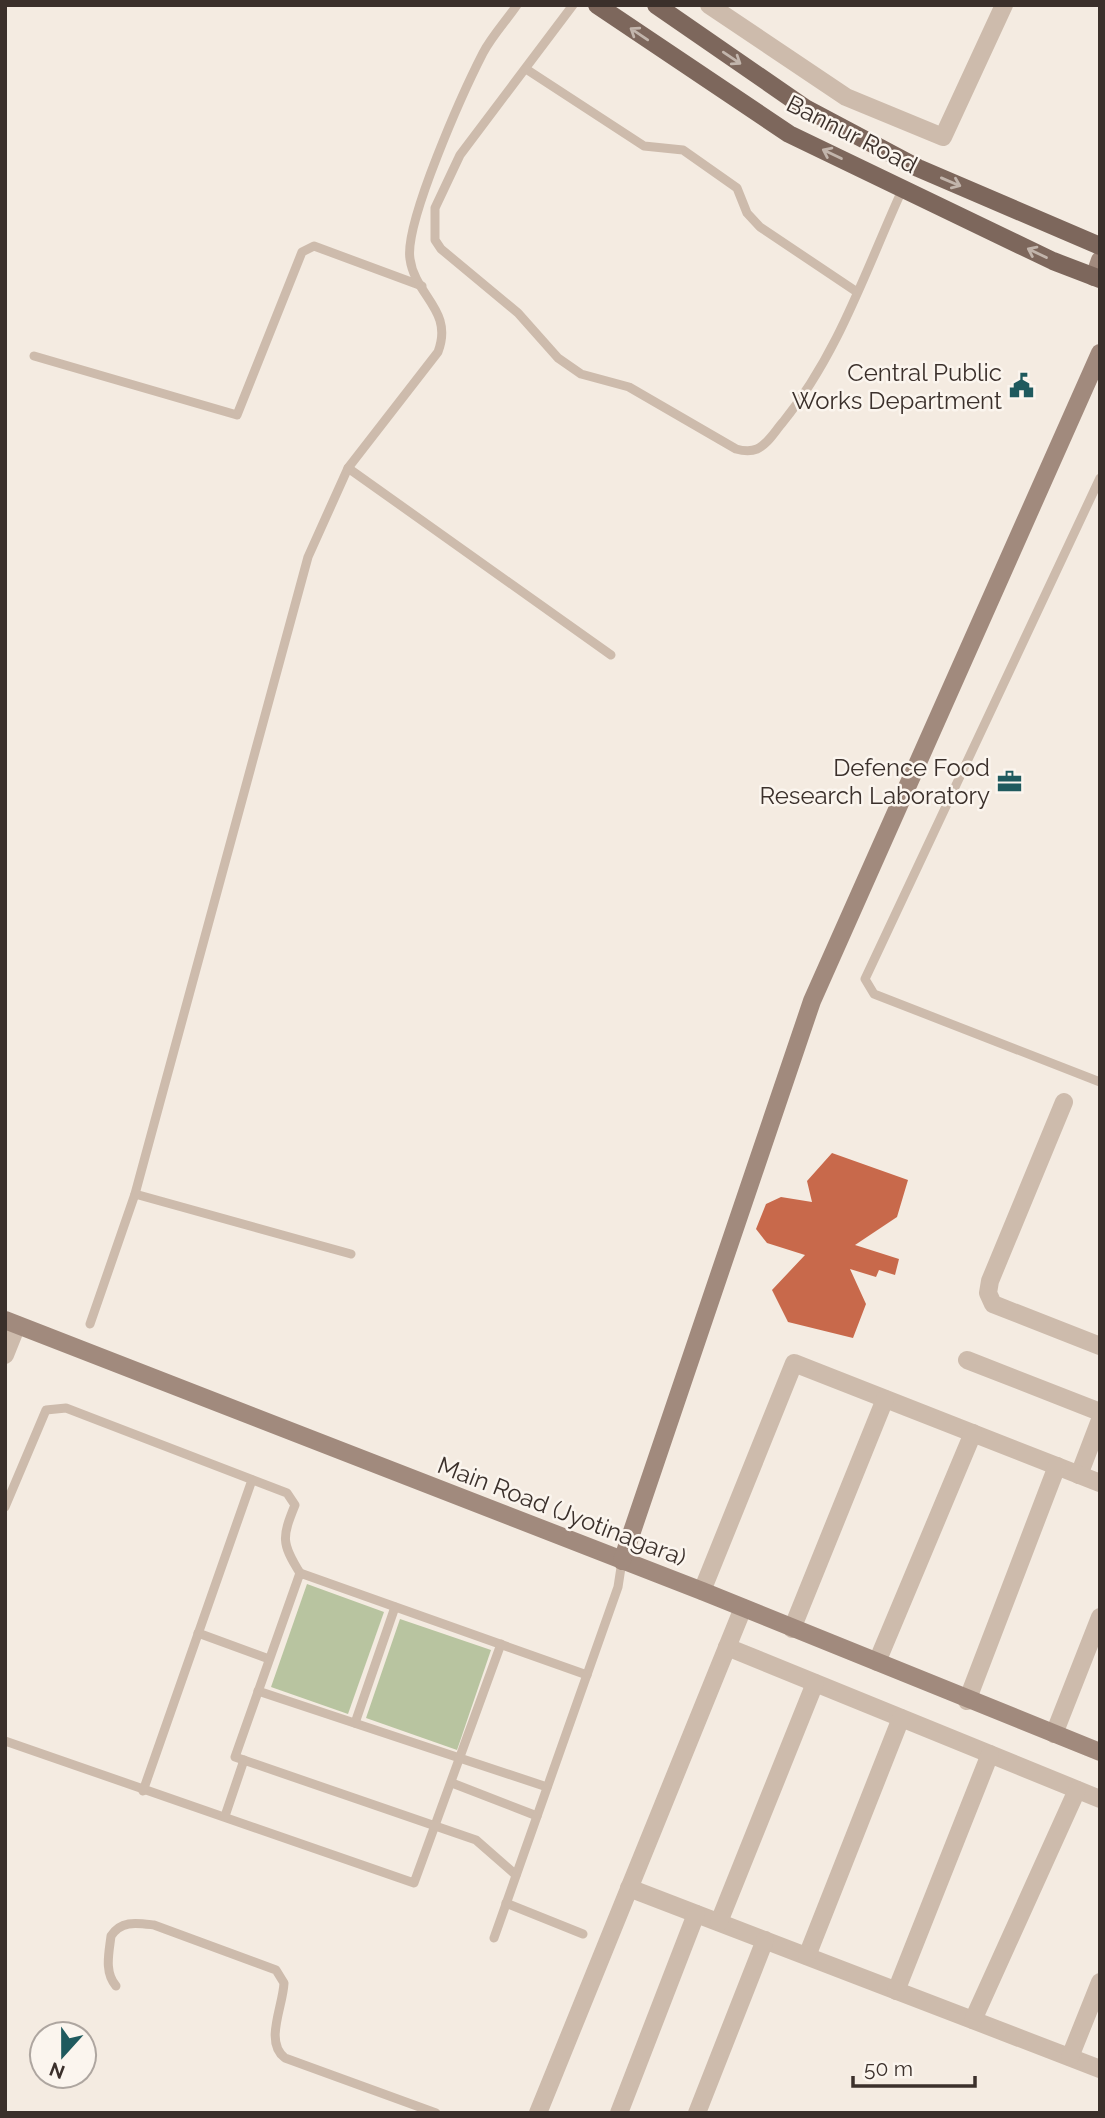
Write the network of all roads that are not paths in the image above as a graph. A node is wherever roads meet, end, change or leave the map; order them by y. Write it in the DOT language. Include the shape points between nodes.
graph roads {
  1 [pos="517,5"];
  2 [pos="573,5"];
  3 [pos="597,5"];
  4 [pos="656,5"];
  5 [pos="709,5"];
  6 [pos="997,8"];
  7 [pos="526,69"];
  8 [pos="903,188"];
  9 [pos="1100,246"];
  10 [pos="1098,272"];
  11 [pos="422,286"];
  12 [pos="857,292"];
  13 [pos="1100,353"];
  14 [pos="34,356"];
  15 [pos="348,468"];
  16 [pos="1100,478"];
  17 [pos="1095,499"];
  18 [pos="611,655"];
  19 [pos="1100,1082"];
  20 [pos="1064,1102"];
  21 [pos="135,1194"];
  22 [pos="351,1254"];
  23 [pos="11,1322"];
  24 [pos="90,1324"];
  25 [pos="1100,1346"];
  26 [pos="5,1355"];
  27 [pos="967,1360"];
  28 [pos="885,1399"];
  29 [pos="1100,1412"];
  30 [pos="1100,1420"];
  31 [pos="973,1433"];
  32 [pos="1057,1466"];
  33 [pos="1079,1475"];
  34 [pos="252,1480"];
  35 [pos="1100,1483"];
  36 [pos="5,1507"];
  37 [pos="622,1561"];
  38 [pos="300,1573"];
  39 [pos="702,1591"];
  40 [pos="396,1607"];
  41 [pos="743,1608"];
  42 [pos="1100,1617"];
  43 [pos="792,1629"];
  44 [pos="198,1633"];
  45 [pos="501,1644"];
  46 [pos="727,1647"];
  47 [pos="270,1659"];
  48 [pos="877,1662"];
  49 [pos="587,1675"];
  50 [pos="815,1683"];
  51 [pos="258,1691"];
  52 [pos="967,1701"];
  53 [pos="901,1718"];
  54 [pos="355,1723"];
  55 [pos="1054,1734"];
  56 [pos="5,1741"];
  57 [pos="1100,1752"];
  58 [pos="990,1754"];
  59 [pos="461,1757"];
  60 [pos="244,1760"];
  61 [pos="452,1783"];
  62 [pos="547,1787"];
  63 [pos="1077,1790"];
  64 [pos="143,1791"];
  65 [pos="1100,1799"];
  66 [pos="225,1816"];
  67 [pos="537,1816"];
  68 [pos="435,1824"];
  69 [pos="516,1875"];
  70 [pos="629,1888"];
  71 [pos="506,1903"];
  72 [pos="696,1914"];
  73 [pos="719,1923"];
  74 [pos="583,1934"];
  75 [pos="494,1938"];
  76 [pos="765,1940"];
  77 [pos="807,1956"];
  78 [pos="1100,1982"];
  79 [pos="116,1986"];
  80 [pos="896,1991"];
  81 [pos="973,2020"];
  82 [pos="1070,2057"];
  83 [pos="1100,2069"];
  84 [pos="436,2113"];
  85 [pos="538,2113"];
  86 [pos="619,2113"];
  87 [pos="697,2113"];
  1 -- 11 [label="lane" via="484,51 438,153 410,243 412,270"];
  2 -- 7 [label="lane"];
  8 -- 3 [label="main road, Bannur Road, one-way" via="789,134"];
  4 -- 9 [label="main road, one-way" via="805,108 918,168"];
  5 -- 6 [label="street" via="846,97 943,136"];
  7 -- 12 [label="lane" via="644,146 683,150 737,188 747,213 760,227"];
  7 -- 12 [label="lane" via="460,155 435,208 433,233 441,249 518,313 558,358 581,374 629,387 736,449 754,451 806,393 850,314"];
  10 -- 8 [label="main road, Bannur Road, one-way"];
  8 -- 12 [label="lane"];
  11 -- 14 [label="lane" via="314,246 302,253 237,415"];
  11 -- 15 [label="lane" via="443,330 438,352"];
  13 -- 37 [label="street" via="812,1001"];
  15 -- 18 [label="lane"];
  15 -- 21 [label="lane" via="308,557"];
  16 -- 17 [label="lane"];
  17 -- 19 [label="lane" via="865,979 874,994"];
  20 -- 25 [label="street" via="988,1293 993,1304"];
  21 -- 22 [label="lane"];
  21 -- 24 [label="lane"];
  23 -- 26 [label="street"];
  23 -- 37 [label="street, Main Road (Jyotinagara)"];
  27 -- 29 [label="street"];
  28 -- 31 [label="street"];
  28 -- 39 [label="street" via="794,1363"];
  28 -- 43 [label="street"];
  30 -- 33 [label="street"];
  31 -- 32 [label="street"];
  31 -- 48 [label="street"];
  32 -- 33 [label="street"];
  32 -- 52 [label="street"];
  33 -- 35 [label="street"];
  34 -- 36 [label="lane" via="56,1408 46,1410"];
  34 -- 38 [label="lane" via="293,1498 284,1540"];
  34 -- 44 [label="lane"];
  37 -- 39 [label="street, Main Road (Jyotinagara)"];
  37 -- 49 [label="lane" via="618,1587"];
  38 -- 40 [label="lane"];
  38 -- 47 [label="lane"];
  39 -- 41 [label="street, Main Road (Jyotinagara)"];
  40 -- 45 [label="lane"];
  40 -- 54 [label="lane"];
  41 -- 43 [label="street, Main Road (Jyotinagara)"];
  41 -- 46 [label="street"];
  42 -- 55 [label="street"];
  43 -- 48 [label="street, Main Road (Jyotinagara)"];
  44 -- 47 [label="lane"];
  44 -- 64 [label="lane"];
  45 -- 49 [label="lane"];
  45 -- 59 [label="lane"];
  46 -- 50 [label="street"];
  46 -- 70 [label="street"];
  47 -- 51 [label="lane"];
  48 -- 52 [label="street, Main Road (Jyotinagara)"];
  49 -- 62 [label="lane"];
  50 -- 53 [label="street"];
  50 -- 73 [label="street"];
  51 -- 54 [label="lane"];
  51 -- 60 [label="lane" via="235,1757"];
  52 -- 55 [label="street, Main Road (Jyotinagara)"];
  53 -- 58 [label="street"];
  53 -- 77 [label="street"];
  54 -- 59 [label="lane"];
  55 -- 57 [label="street, Main Road (Jyotinagara)"];
  56 -- 64 [label="lane"];
  58 -- 63 [label="street"];
  58 -- 80 [label="street"];
  59 -- 61 [label="lane"];
  59 -- 62 [label="lane"];
  60 -- 66 [label="lane"];
  60 -- 68 [label="lane"];
  61 -- 67 [label="lane"];
  61 -- 68 [label="lane"];
  62 -- 67 [label="lane"];
  63 -- 65 [label="street"];
  63 -- 81 [label="street"];
  64 -- 66 [label="lane"];
  66 -- 68 [label="lane" via="414,1884"];
  67 -- 69 [label="lane"];
  68 -- 69 [label="lane" via="476,1840"];
  69 -- 71 [label="lane"];
  70 -- 72 [label="street"];
  70 -- 85 [label="street"];
  71 -- 74 [label="lane"];
  71 -- 75 [label="lane"];
  72 -- 73 [label="street"];
  72 -- 86 [label="street"];
  73 -- 76 [label="street"];
  76 -- 77 [label="street"];
  76 -- 87 [label="street"];
  77 -- 80 [label="street"];
  78 -- 82 [label="street"];
  79 -- 84 [label="lane" via="108,1969 111,1936 124,1925 137,1923 154,1925 276,1970 284,1983 274,2042 277,2052"];
  80 -- 81 [label="street"];
  81 -- 82 [label="street"];
  82 -- 83 [label="street"];
}
